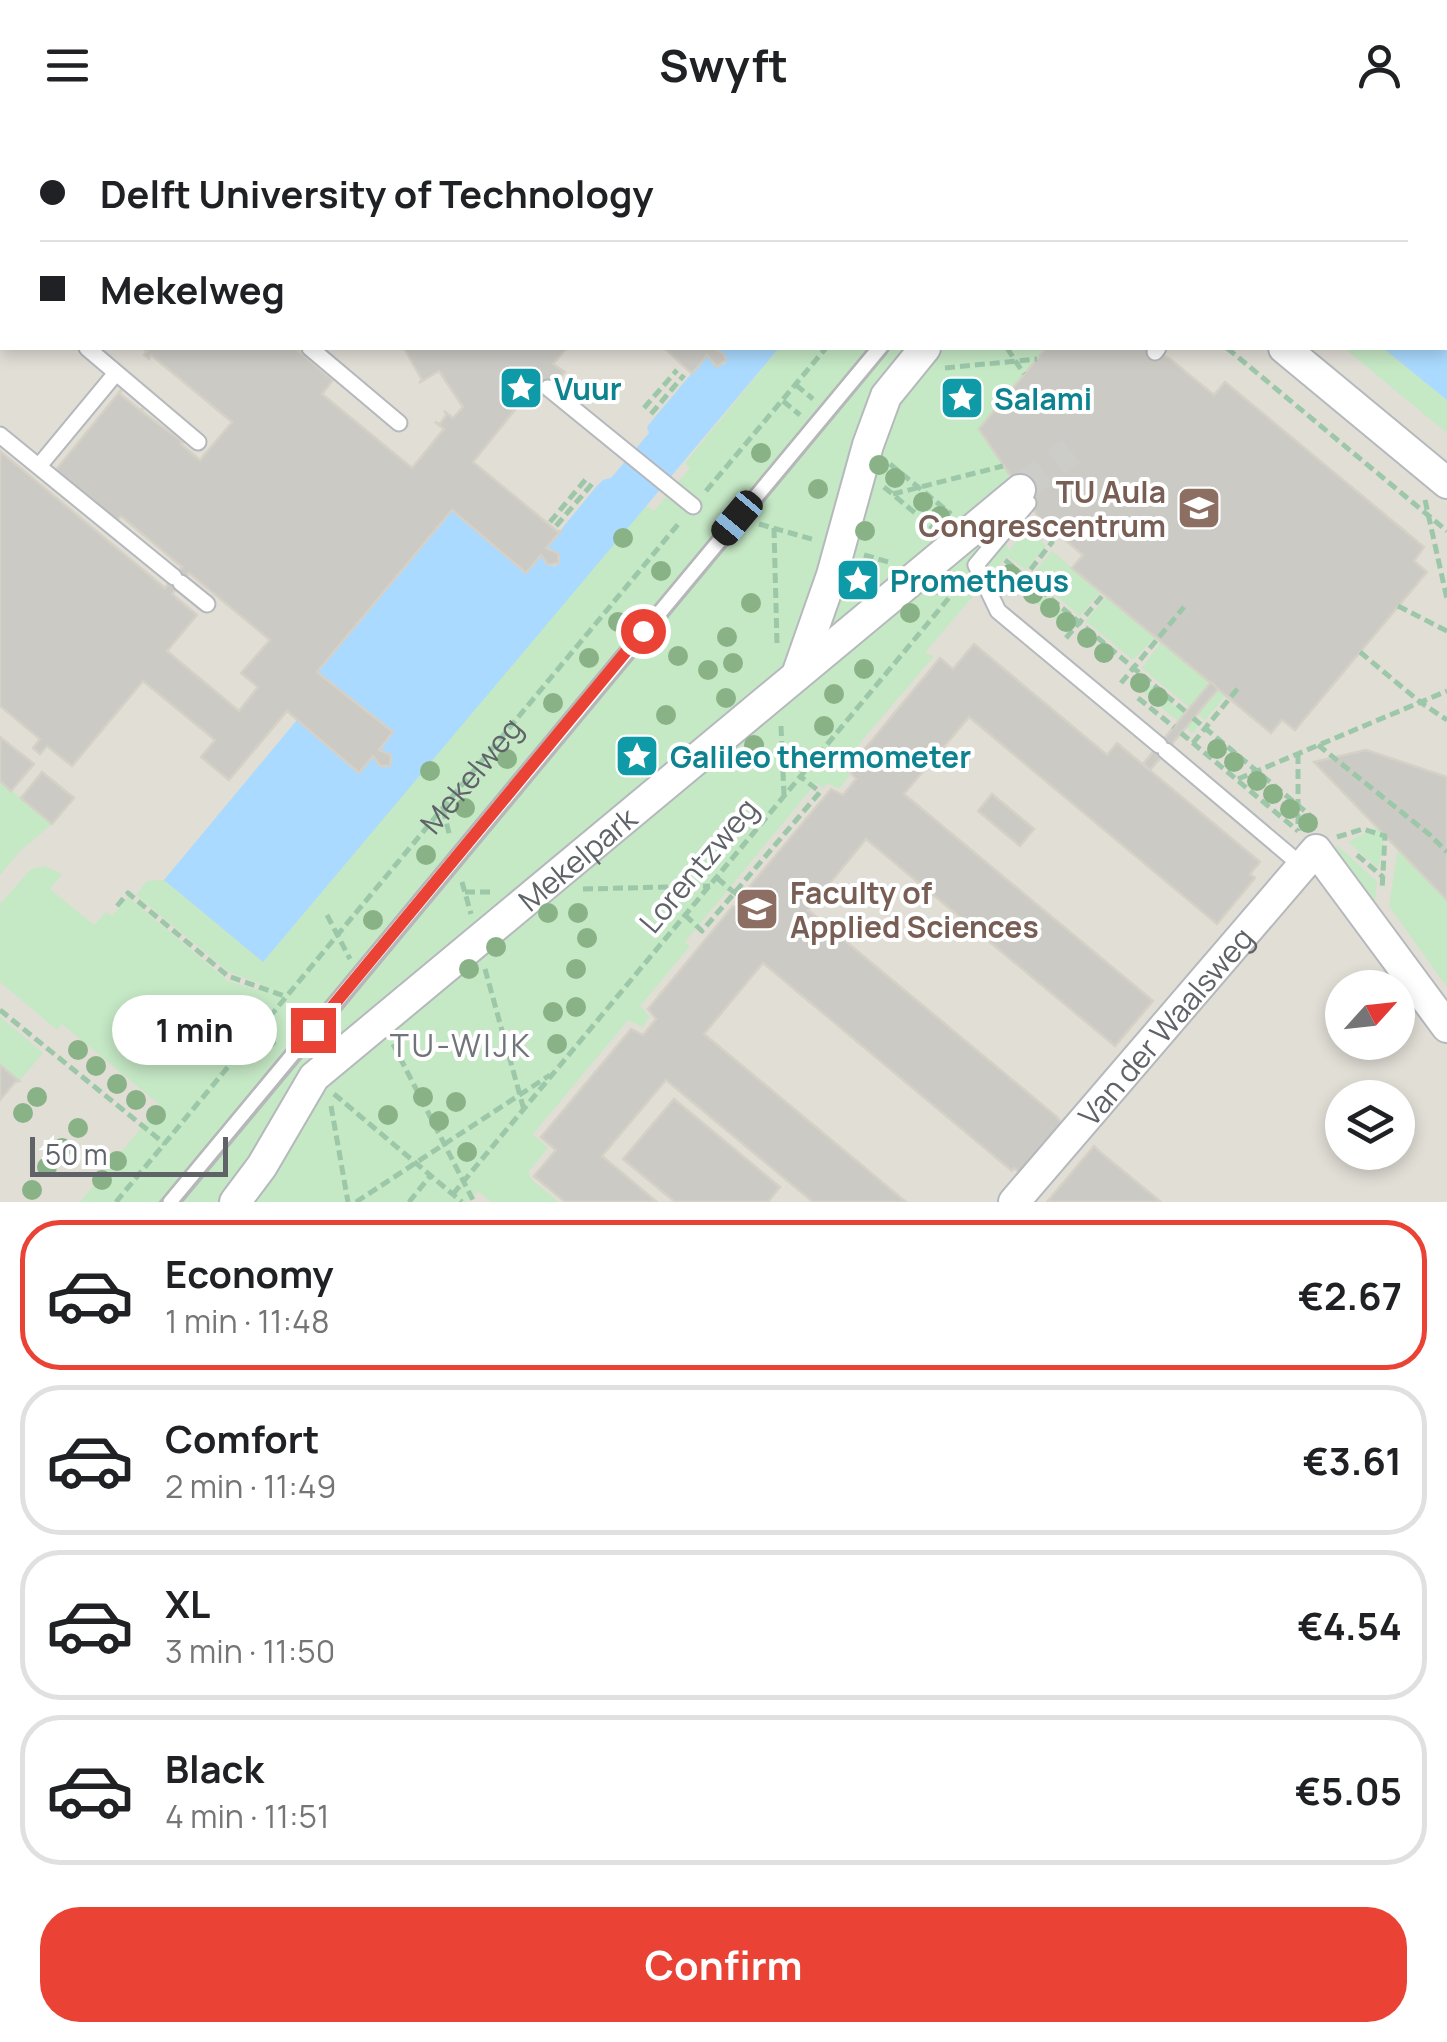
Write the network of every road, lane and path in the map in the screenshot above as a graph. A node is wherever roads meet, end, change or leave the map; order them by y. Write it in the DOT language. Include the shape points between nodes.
graph roads {
  1 [pos="1211,130"];
  2 [pos="1220,130"];
  3 [pos="89,350"];
  4 [pos="312,350"];
  5 [pos="824,350"];
  6 [pos="878,350"];
  7 [pos="1008,350"];
  8 [pos="1228,350"];
  9 [pos="1286,350"];
  10 [pos="916,358"];
  11 [pos="1036,359"];
  12 [pos="1015,360"];
  13 [pos="116,372"];
  14 [pos="1024,374"];
  15 [pos="548,388"];
  16 [pos="644,408"];
  17 [pos="650,414"];
  18 [pos="399,424"];
  19 [pos="0,435"];
  20 [pos="198,442"];
  21 [pos="38,466"];
  22 [pos="589,482"];
  23 [pos="1017,486"];
  24 [pos="1436,489"];
  25 [pos="893,494"];
  26 [pos="693,506"];
  27 [pos="1427,514"];
  28 [pos="553,524"];
  29 [pos="1447,531"];
  30 [pos="1053,541"];
  31 [pos="976,565"];
  32 [pos="1103,595"];
  33 [pos="1447,599"];
  34 [pos="207,604"];
  35 [pos="1398,606"];
  36 [pos="1184,607"];
  37 [pos="998,611"];
  38 [pos="1447,631"];
  39 [pos="1066,638"];
  40 [pos="1360,652"];
  41 [pos="797,675"];
  42 [pos="1121,683"];
  43 [pos="1239,687"];
  44 [pos="1447,690"];
  45 [pos="1422,703"];
  46 [pos="1194,718"];
  47 [pos="1447,720"];
  48 [pos="1206,728"];
  49 [pos="1181,733"];
  50 [pos="1193,743"];
  51 [pos="1318,745"];
  52 [pos="1298,754"];
  53 [pos="1258,771"];
  54 [pos="802,777"];
  55 [pos="1236,779"];
  56 [pos="1298,804"];
  57 [pos="1379,832"];
  58 [pos="1313,846"];
  59 [pos="1447,852"];
  60 [pos="1384,877"];
  61 [pos="717,878"];
  62 [pos="710,886"];
  63 [pos="582,889"];
  64 [pos="752,905"];
  65 [pos="118,906"];
  66 [pos="326,914"];
  67 [pos="686,915"];
  68 [pos="337,935"];
  69 [pos="485,968"];
  70 [pos="359,976"];
  71 [pos="288,997"];
  72 [pos="0,1010"];
  73 [pos="381,1021"];
  74 [pos="1447,1027"];
  75 [pos="259,1031"];
  76 [pos="290,1057"];
  77 [pos="556,1070"];
  78 [pos="520,1095"];
  79 [pos="524,1110"];
  80 [pos="164,1144"];
  81 [pos="444,1144"];
  82 [pos="416,1162"];
  83 [pos="431,1175"];
  84 [pos="464,1182"];
  85 [pos="454,1194"];
  86 [pos="116,1202"];
  87 [pos="171,1202"];
  88 [pos="235,1202"];
  89 [pos="348,1202"];
  90 [pos="356,1202"];
  91 [pos="408,1202"];
  92 [pos="462,1202"];
  93 [pos="474,1202"];
  94 [pos="1014,1202"];
  1 -- 2 [label="path"];
  3 -- 13 [label="lane"];
  4 -- 18 [label="lane"];
  5 -- 26 [label="path, Mekelweg"];
  6 -- 70 [label="lane, Mekelweg"];
  7 -- 12 [label="path"];
  8 -- 27 [label="path"];
  9 -- 24 [label="street"];
  10 -- 12 [label="path"];
  10 -- 41 [label="street" via="886,396"];
  11 -- 12 [label="path"];
  12 -- 14 [label="path"];
  13 -- 20 [label="lane"];
  13 -- 21 [label="lane"];
  15 -- 26 [label="lane"];
  16 -- 17 [label="path" via="680,372"];
  19 -- 21 [label="lane"];
  21 -- 34 [label="lane"];
  22 -- 28 [label="path"];
  23 -- 25 [label="path"];
  23 -- 31 [label="lane"];
  23 -- 41 [label="street, Mekelpark"];
  24 -- 27 [label="path"];
  26 -- 68 [label="path, Mekelweg"];
  27 -- 29 [label="path"];
  27 -- 33 [label="path"];
  30 -- 37 [label="path"];
  31 -- 37 [label="lane"];
  31 -- 54 [label="path, Lorentzweg"];
  32 -- 39 [label="path"];
  35 -- 38 [label="path"];
  36 -- 42 [label="path"];
  37 -- 58 [label="lane" via="1162,748"];
  40 -- 45 [label="path"];
  41 -- 73 [label="street, Mekelpark"];
  43 -- 48 [label="path"];
  44 -- 45 [label="path"];
  45 -- 47 [label="path"];
  45 -- 51 [label="path"];
  46 -- 48 [label="path"];
  48 -- 50 [label="path"];
  48 -- 53 [label="path"];
  49 -- 50 [label="path"];
  50 -- 55 [label="path"];
  51 -- 52 [label="path"];
  51 -- 59 [label="path"];
  52 -- 53 [label="path"];
  52 -- 56 [label="path"];
  53 -- 55 [label="path"];
  53 -- 56 [label="path"];
  54 -- 61 [label="path, Lorentzweg"];
  54 -- 67 [label="path" via="820,792 702,931"];
  55 -- 58 [label="path"];
  56 -- 58 [label="path"];
  56 -- 58 [label="path"];
  57 -- 58 [label="path" via="1363,830"];
  58 -- 60 [label="path"];
  58 -- 74 [label="street"];
  58 -- 94 [label="street, Van der Waalsweg"];
  61 -- 62 [label="path, Lorentzweg"];
  61 -- 64 [label="path, bridge"];
  62 -- 63 [label="path"];
  62 -- 67 [label="path, Lorentzweg"];
  65 -- 71 [label="path" via="128,893 228,976"];
  66 -- 68 [label="path"];
  67 -- 77 [label="path, Lorentzweg"];
  68 -- 70 [label="path"];
  68 -- 71 [label="path, Mekelweg"];
  69 -- 78 [label="path"];
  70 -- 76 [label="lane, Mekelweg"];
  71 -- 75 [label="path, Mekelweg"];
  72 -- 80 [label="path"];
  73 -- 81 [label="path"];
  73 -- 88 [label="street, Mekelpark" via="314,1077"];
  75 -- 76 [label="path"];
  75 -- 80 [label="path, Mekelweg"];
  76 -- 87 [label="lane, Mekelweg"];
  77 -- 78 [label="path"];
  77 -- 79 [label="path, Lorentzweg"];
  78 -- 79 [label="path"];
  78 -- 81 [label="path"];
  79 -- 84 [label="path, Lorentzweg"];
  80 -- 86 [label="path, Mekelweg"];
  81 -- 82 [label="path"];
  81 -- 84 [label="path"];
  82 -- 83 [label="path"];
  82 -- 89 [label="path" via="327,1088"];
  82 -- 90 [label="path"];
  83 -- 85 [label="path"];
  83 -- 91 [label="path"];
  84 -- 85 [label="path, Lorentzweg"];
  84 -- 93 [label="path"];
  85 -- 92 [label="path"];
}
